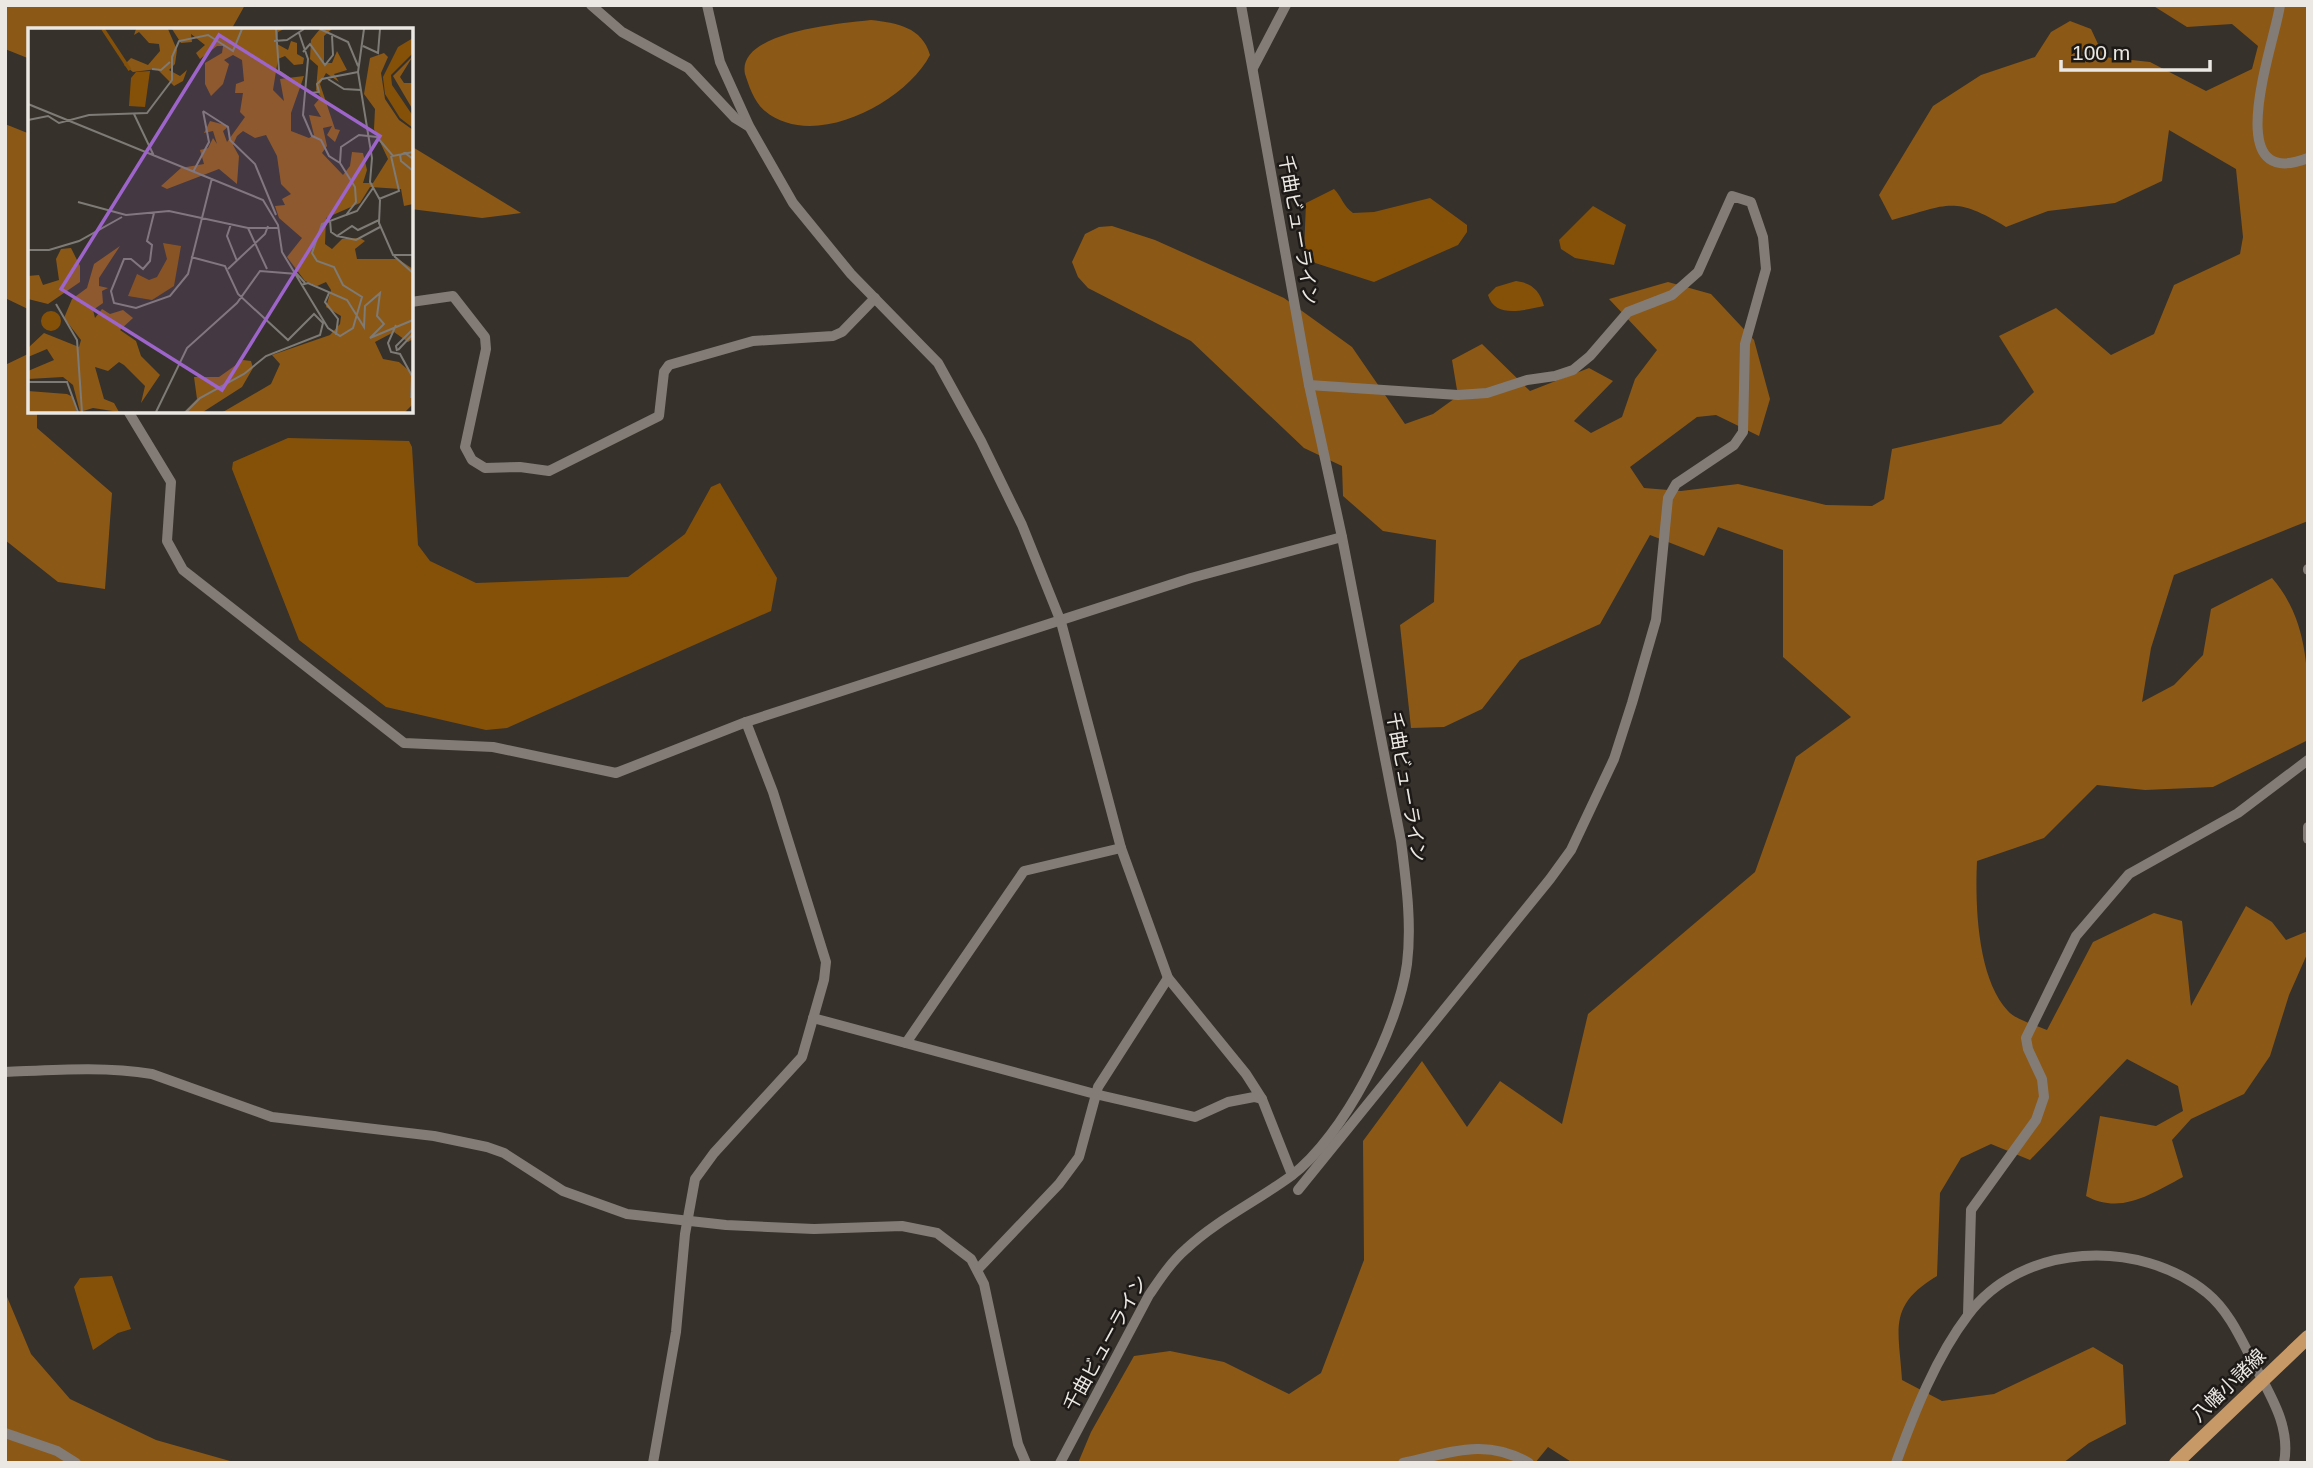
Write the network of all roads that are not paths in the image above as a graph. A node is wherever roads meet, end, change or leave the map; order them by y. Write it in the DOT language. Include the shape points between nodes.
graph roads {
  1 [pos="591,5"];
  2 [pos="707,5"];
  3 [pos="1241,5"];
  4 [pos="1286,5"];
  5 [pos="2280,5"];
  6 [pos="1253,68"];
  7 [pos="749,126"];
  8 [pos="2308,158"];
  9 [pos="875,298"];
  10 [pos="413,302"];
  11 [pos="1309,384"];
  12 [pos="129,413"];
  13 [pos="1342,537"];
  14 [pos="1061,622"];
  15 [pos="746,722"];
  16 [pos="2307,758"];
  17 [pos="2308,775"];
  18 [pos="2308,827"];
  19 [pos="2308,839"];
  20 [pos="1121,848"];
  21 [pos="1168,978"];
  22 [pos="813,1018"];
  23 [pos="906,1043"];
  24 [pos="5,1072"];
  25 [pos="1095,1094"];
  26 [pos="1262,1100"];
  27 [pos="1292,1175"];
  28 [pos="1298,1190"];
  29 [pos="687,1221"];
  30 [pos="978,1269"];
  31 [pos="1968,1314"];
  32 [pos="2308,1337"];
  33 [pos="2261,1379"];
  34 [pos="5,1433"];
  35 [pos="1900,1451"];
  36 [pos="76,1463"];
  37 [pos="653,1463"];
  38 [pos="1026,1463"];
  39 [pos="1060,1463"];
  40 [pos="1403,1463"];
  41 [pos="1529,1463"];
  42 [pos="1896,1463"];
  43 [pos="1905,1463"];
  44 [pos="2176,1463"];
  45 [pos="2284,1463"];
  1 -- 7 [label="street" via="622,32 688,68 735,118"];
  2 -- 7 [label="street" via="720,62"];
  3 -- 6 [label="street, 千曲ビューライン"];
  4 -- 6 [label="street"];
  5 -- 8 [label="street" via="2257,102 2256,127 2263,152 2276,162"];
  6 -- 11 [label="street, 千曲ビューライン"];
  7 -- 9 [label="street" via="793,203"];
  9 -- 10 [label="street" via="833,336 741,343 669,365 664,372 659,416 549,471 485,468 472,460 465,447 485,337 453,296"];
  9 -- 14 [label="street" via="924,347 955,391 1022,525"];
  11 -- 13 [label="street, 千曲ビューライン"];
  11 -- 28 [label="street" via="1458,396 1573,370 1628,312 1672,295 1689,283 1732,196 1751,202 1763,237 1766,269 1745,344 1743,432 1734,445 1676,484 1668,498 1657,620 1614,759 1571,850 1550,879"];
  12 -- 15 [label="street" via="171,482 167,541 183,570 404,743 493,747 616,773"];
  13 -- 14 [label="street" via="1191,578"];
  13 -- 27 [label="street, 千曲ビューライン" via="1401,841 1407,885 1407,961 1403,988 1382,1045 1352,1103"];
  14 -- 15 [label="street"];
  14 -- 20 [label="street"];
  15 -- 22 [label="street" via="826,962"];
  16 -- 17 [label="street"];
  16 -- 31 [label="street" via="2238,813 2129,874 2076,936 2026,1038 2042,1079 2044,1097 2036,1120 1971,1210"];
  18 -- 19 [label="street"];
  20 -- 21 [label="street"];
  20 -- 23 [label="street" via="1024,871"];
  21 -- 25 [label="street"];
  21 -- 26 [label="street"];
  22 -- 23 [label="street"];
  22 -- 29 [label="street" via="802,1056 699,1172"];
  23 -- 25 [label="street"];
  24 -- 29 [label="street" via="68,1069 152,1074 272,1117 470,1142 503,1153 547,1183 586,1201 626,1214"];
  25 -- 26 [label="street" via="1195,1117 1228,1102"];
  25 -- 30 [label="street" via="1079,1157"];
  26 -- 27 [label="street"];
  27 -- 39 [label="street, 千曲ビューライン" via="1208,1232 1167,1270 1149,1295"];
  29 -- 30 [label="street" via="814,1229 860,1225 922,1229 956,1245"];
  29 -- 37 [label="street" via="676,1332"];
  30 -- 38 [label="street"];
  31 -- 33 [label="street" via="2015,1276 2074,1255 2103,1254 2144,1262 2209,1294 2232,1322"];
  31 -- 35 [label="street" via="1938,1365"];
  32 -- 33 [label="main road, 八幡小諸線"];
  33 -- 44 [label="main road, 八幡小諸線"];
  33 -- 45 [label="street" via="2285,1433"];
  34 -- 36 [label="street" via="57,1451"];
  35 -- 42 [label="street"];
  35 -- 43 [label="street"];
  40 -- 41 [label="street" via="1499,1448"];
}
